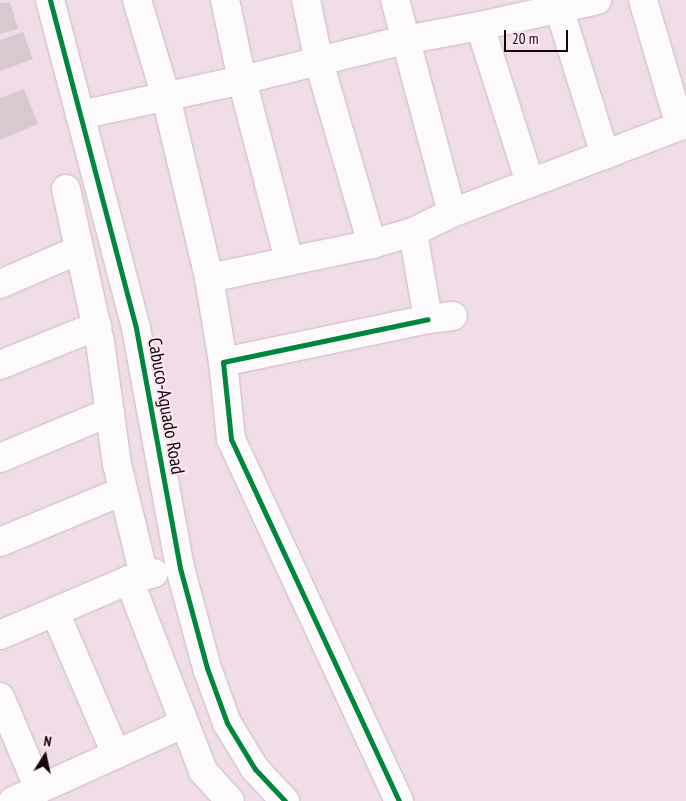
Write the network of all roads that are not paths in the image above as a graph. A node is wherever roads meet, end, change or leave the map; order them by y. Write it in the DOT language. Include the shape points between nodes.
graph roads {
  1 [pos="50,0"];
  2 [pos="137,0"];
  3 [pos="225,0"];
  4 [pos="306,0"];
  5 [pos="395,0"];
  6 [pos="597,0"];
  7 [pos="643,0"];
  8 [pos="559,8"];
  9 [pos="480,26"];
  10 [pos="404,40"];
  11 [pos="319,62"];
  12 [pos="242,80"];
  13 [pos="166,97"];
  14 [pos="80,115"];
  15 [pos="605,154"];
  16 [pos="530,183"];
  17 [pos="66,189"];
  18 [pos="452,213"];
  19 [pos="413,232"];
  20 [pos="372,244"];
  21 [pos="79,250"];
  22 [pos="288,261"];
  23 [pos="209,278"];
  24 [pos="1,281"];
  25 [pos="96,326"];
  26 [pos="223,362"];
  27 [pos="0,365"];
  28 [pos="110,412"];
  29 [pos="0,458"];
  30 [pos="124,491"];
  31 [pos="0,542"];
  32 [pos="180,568"];
  33 [pos="136,578"];
  34 [pos="55,612"];
  35 [pos="0,635"];
  36 [pos="0,697"];
  37 [pos="183,724"];
  38 [pos="116,754"];
  39 [pos="39,789"];
  40 [pos="225,800"];
  41 [pos="13,801"];
  42 [pos="285,801"];
  43 [pos="399,801"];
  1 -- 14 [label="street, Cabuco-Aguado Road"];
  2 -- 13 [label="street"];
  3 -- 12 [label="street"];
  4 -- 11 [label="street"];
  5 -- 10 [label="street"];
  6 -- 8 [label="street"];
  7 -- 15 [label="street" via="680,126"];
  8 -- 9 [label="street"];
  8 -- 15 [label="street"];
  9 -- 10 [label="street"];
  9 -- 16 [label="street"];
  10 -- 11 [label="street"];
  10 -- 18 [label="street"];
  11 -- 12 [label="street"];
  11 -- 20 [label="street"];
  12 -- 13 [label="street"];
  12 -- 22 [label="street"];
  13 -- 14 [label="street"];
  13 -- 23 [label="street"];
  14 -- 32 [label="street, Cabuco-Aguado Road" via="136,328"];
  15 -- 16 [label="street"];
  16 -- 18 [label="street"];
  17 -- 21 [label="street"];
  18 -- 19 [label="street"];
  19 -- 20 [label="street"];
  19 -- 26 [label="street" via="440,318"];
  20 -- 22 [label="street"];
  21 -- 24 [label="street"];
  21 -- 25 [label="street"];
  22 -- 23 [label="street"];
  23 -- 26 [label="street"];
  25 -- 27 [label="street"];
  25 -- 28 [label="street"];
  26 -- 43 [label="street" via="231,438"];
  28 -- 29 [label="street"];
  28 -- 30 [label="street"];
  30 -- 31 [label="street"];
  30 -- 33 [label="street"];
  32 -- 33 [label="street"];
  32 -- 42 [label="street, Cabuco-Aguado Road" via="207,668 227,723 255,770"];
  33 -- 34 [label="street"];
  33 -- 37 [label="street"];
  34 -- 35 [label="street"];
  34 -- 38 [label="street"];
  36 -- 39 [label="street"];
  37 -- 38 [label="street"];
  37 -- 40 [label="street" via="203,771"];
  38 -- 39 [label="street"];
  39 -- 41 [label="street"];
}
